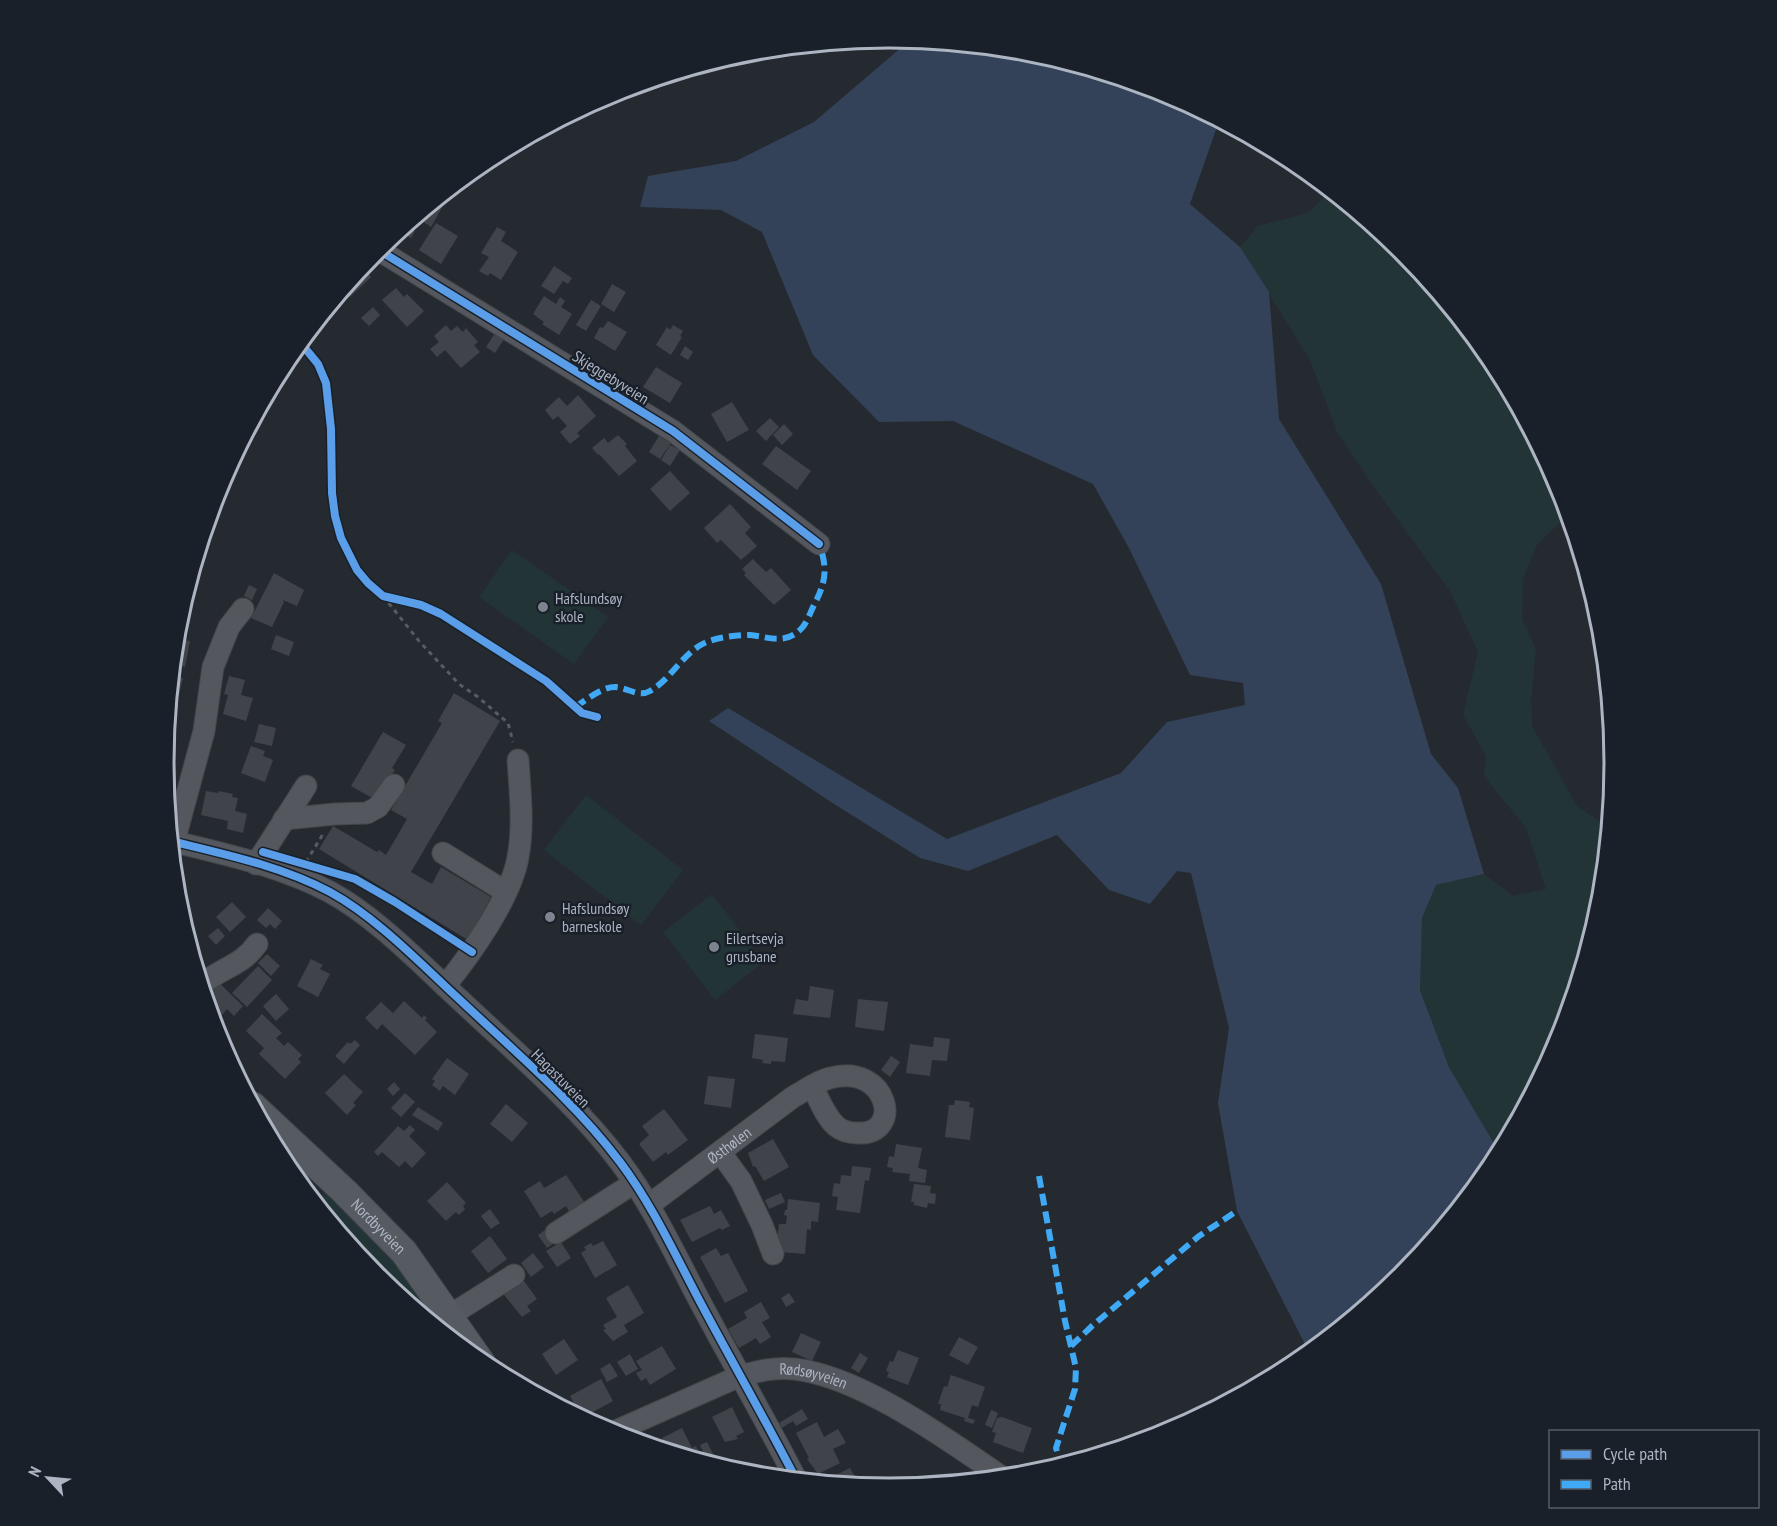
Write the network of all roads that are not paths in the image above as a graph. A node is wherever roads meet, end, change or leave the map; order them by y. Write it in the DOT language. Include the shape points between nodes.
graph roads {
  1 [pos="386,254"];
  2 [pos="819,544"];
  3 [pos="243,609"];
  4 [pos="518,760"];
  5 [pos="306,786"];
  6 [pos="394,786"];
  7 [pos="284,819"];
  8 [pos="177,826"];
  9 [pos="179,844"];
  10 [pos="442,853"];
  11 [pos="256,864"];
  12 [pos="506,892"];
  13 [pos="257,944"];
  14 [pos="207,979"];
  15 [pos="445,986"];
  16 [pos="812,1086"];
  17 [pos="270,1122"];
  18 [pos="720,1152"];
  19 [pos="634,1183"];
  20 [pos="649,1205"];
  21 [pos="556,1233"];
  22 [pos="773,1254"];
  23 [pos="514,1275"];
  24 [pos="449,1316"];
  25 [pos="465,1339"];
  26 [pos="740,1376"];
  27 [pos="624,1427"];
  28 [pos="992,1470"];
  29 [pos="792,1471"];
  1 -- 2 [label="street, Skjeggebyveien" via="673,431"];
  3 -- 8 [label="street" via="229,627 213,667 204,731"];
  4 -- 12 [label="street" via="519,854"];
  5 -- 7 [label="street"];
  6 -- 7 [label="street" via="378,807 367,813"];
  7 -- 11 [label="street"];
  9 -- 11 [label="street, Hagastuveien"];
  10 -- 12 [label="street"];
  11 -- 15 [label="street, Hagastuveien" via="331,893 379,926"];
  12 -- 15 [label="street" via="472,952"];
  13 -- 14 [label="street" via="244,960"];
  15 -- 19 [label="street, Hagastuveien" via="564,1098 612,1151"];
  16 -- 18 [label="street, Østhølen"];
  17 -- 24 [label="main road, Nordbyveien" via="404,1252"];
  18 -- 20 [label="street, Østhølen"];
  18 -- 22 [label="street" via="741,1181"];
  19 -- 20 [label="street, Hagastuveien"];
  19 -- 21 [label="street"];
  20 -- 26 [label="street, Hagastuveien"];
  23 -- 24 [label="street"];
  24 -- 25 [label="main road, Nordbyveien"];
  26 -- 27 [label="street, Rødsøyveien"];
  26 -- 28 [label="street, Rødsøyveien" via="761,1370 792,1369 854,1387 921,1424"];
  26 -- 29 [label="street, Hagastuveien"];
}
